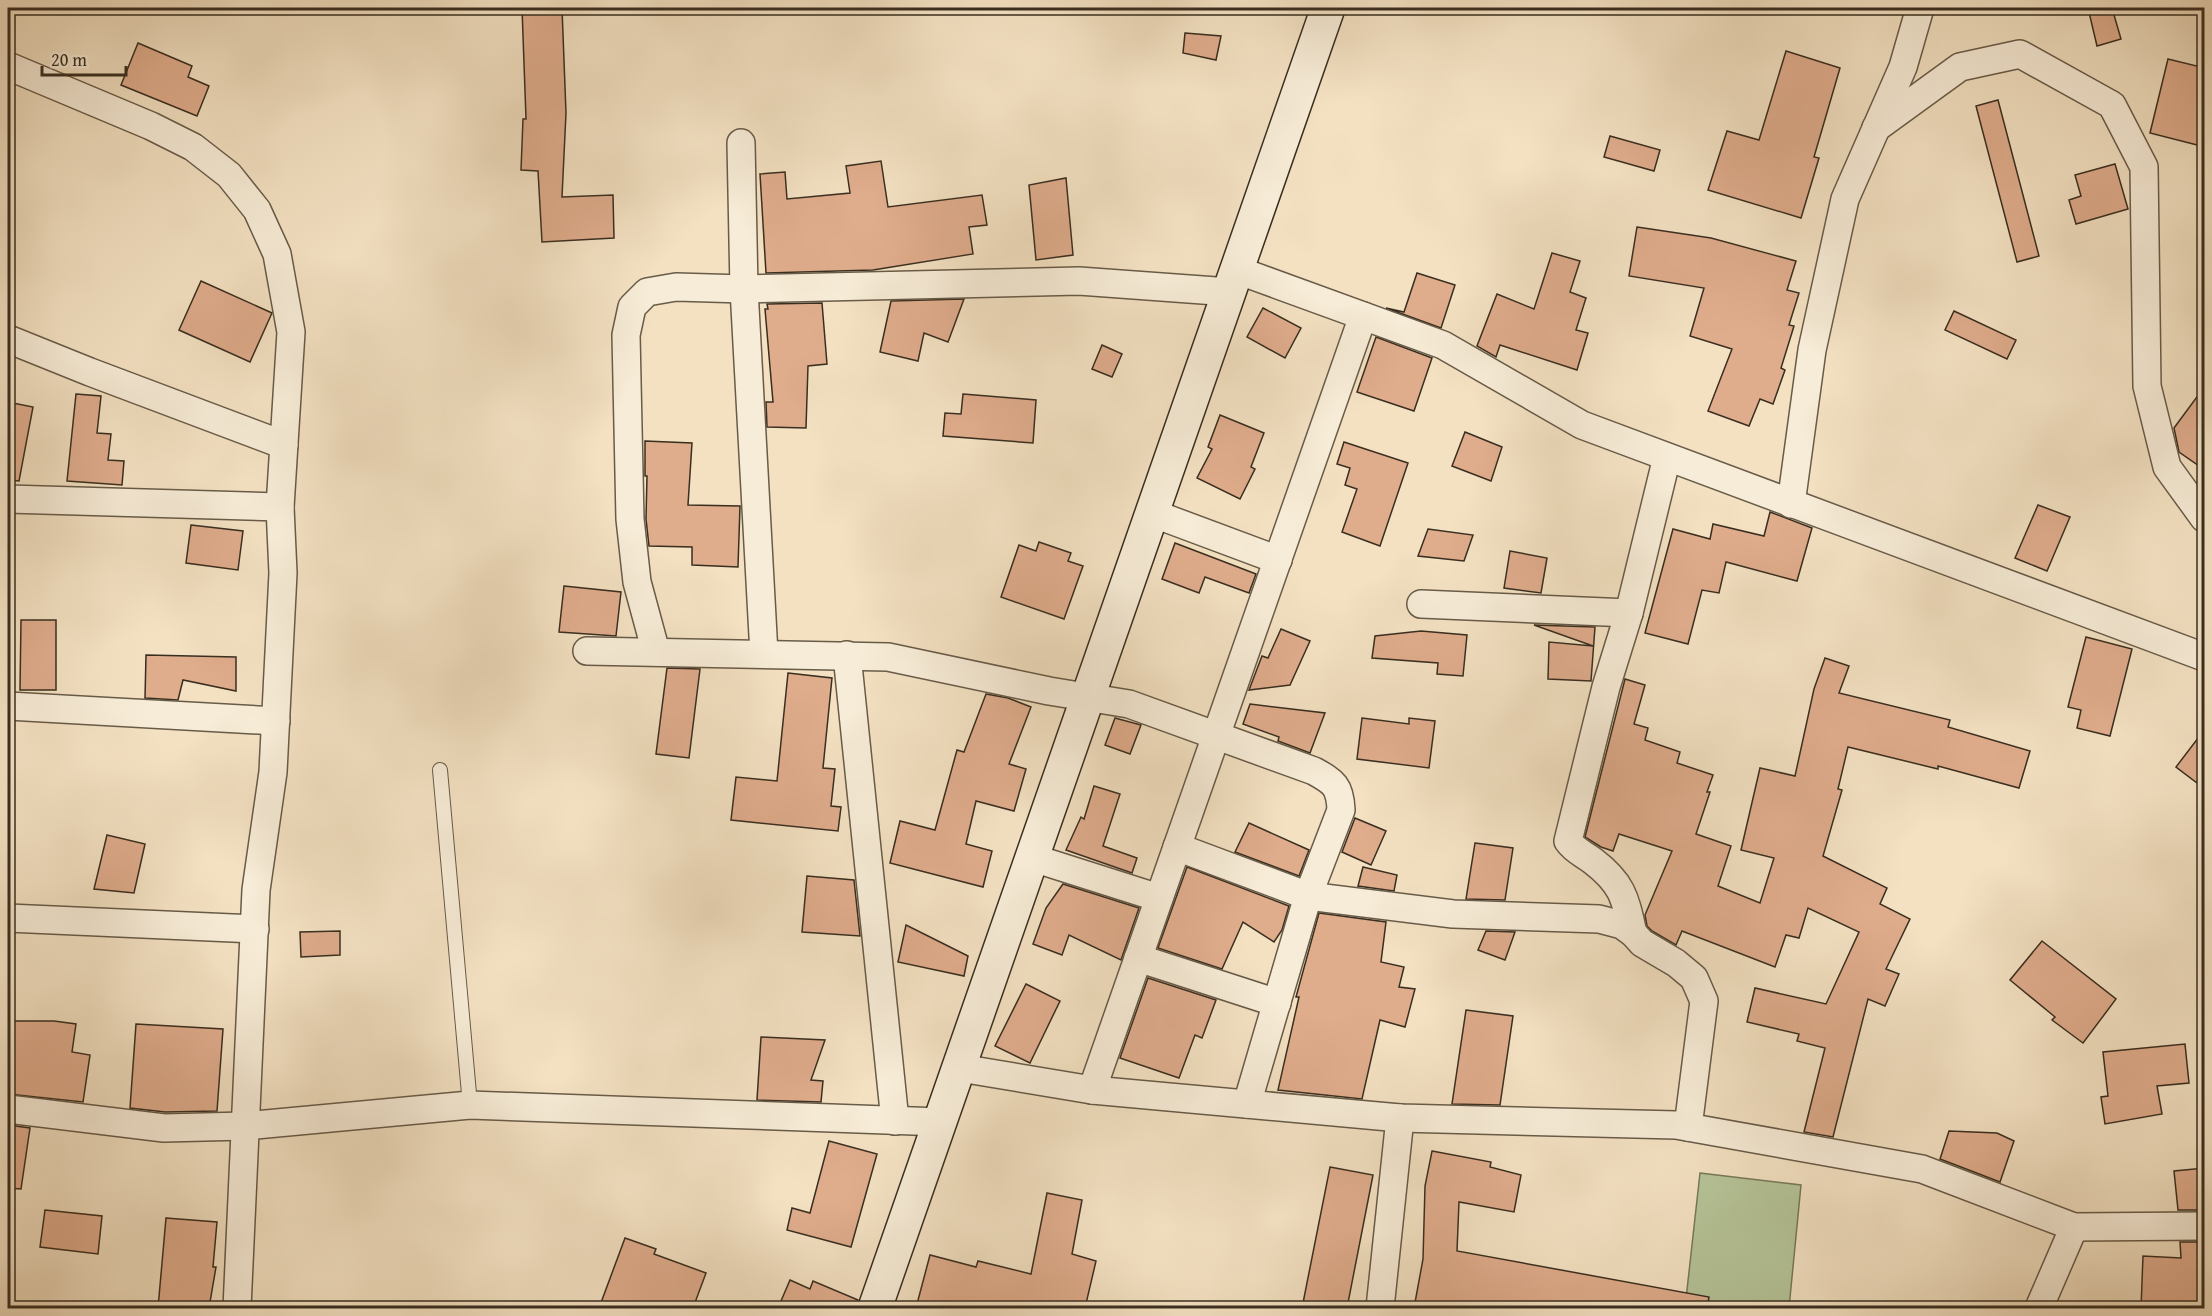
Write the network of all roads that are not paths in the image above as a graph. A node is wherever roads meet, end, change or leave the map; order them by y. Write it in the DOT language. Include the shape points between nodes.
graph roads {
  1 [pos="1328,8"];
  2 [pos="1920,8"];
  3 [pos="8,66"];
  4 [pos="1876,128"];
  5 [pos="741,143"];
  6 [pos="1233,281"];
  7 [pos="744,289"];
  8 [pos="1363,316"];
  9 [pos="8,339"];
  10 [pos="284,445"];
  11 [pos="1667,457"];
  12 [pos="8,499"];
  13 [pos="1791,504"];
  14 [pos="280,507"];
  15 [pos="1152,513"];
  16 [pos="2205,518"];
  17 [pos="1278,560"];
  18 [pos="1421,604"];
  19 [pos="1629,613"];
  20 [pos="587,651"];
  21 [pos="656,652"];
  22 [pos="765,654"];
  23 [pos="847,655"];
  24 [pos="2205,657"];
  25 [pos="1087,697"];
  26 [pos="8,706"];
  27 [pos="276,722"];
  28 [pos="1216,736"];
  29 [pos="441,770"];
  30 [pos="1177,847"];
  31 [pos="1033,858"];
  32 [pos="1308,896"];
  33 [pos="1159,898"];
  34 [pos="8,918"];
  35 [pos="255,929"];
  36 [pos="1633,933"];
  37 [pos="1138,958"];
  38 [pos="1277,1003"];
  39 [pos="960,1068"];
  40 [pos="1092,1090"];
  41 [pos="1247,1104"];
  42 [pos="470,1105"];
  43 [pos="8,1109"];
  44 [pos="1400,1118"];
  45 [pos="895,1121"];
  46 [pos="941,1122"];
  47 [pos="245,1126"];
  48 [pos="1688,1128"];
  49 [pos="2205,1226"];
  50 [pos="2074,1227"];
  51 [pos="237,1308"];
  52 [pos="875,1308"];
  53 [pos="1380,1308"];
  54 [pos="2039,1308"];
  1 -- 6 [label="street"];
  2 -- 4 [label="street" via="1903,67"];
  3 -- 10 [label="street" via="193,147 229,175 257,210 277,254 291,332"];
  4 -- 13 [label="street" via="1845,199 1812,350"];
  4 -- 16 [label="street" via="1960,68 2020,54 2112,105 2144,167 2147,386 2167,467"];
  5 -- 7 [label="street"];
  6 -- 7 [label="street"];
  6 -- 8 [label="street"];
  6 -- 15 [label="street"];
  7 -- 21 [label="street" via="647,292 632,307 626,335 630,519 637,582"];
  7 -- 22 [label="street"];
  8 -- 11 [label="street" via="1443,345 1582,425"];
  8 -- 17 [label="street"];
  9 -- 10 [label="street"];
  10 -- 14 [label="street"];
  11 -- 13 [label="street"];
  11 -- 19 [label="street"];
  12 -- 14 [label="street"];
  13 -- 24 [label="street"];
  14 -- 27 [label="street" via="283,573"];
  15 -- 17 [label="street"];
  15 -- 25 [label="street"];
  17 -- 28 [label="street"];
  18 -- 19 [label="street"];
  19 -- 36 [label="street" via="1606,687 1568,841 1574,850 1610,874 1624,894"];
  20 -- 21 [label="street"];
  21 -- 22 [label="street"];
  22 -- 23 [label="street"];
  23 -- 25 [label="street" via="888,657"];
  23 -- 45 [label="street"];
  25 -- 28 [label="street" via="1129,704"];
  25 -- 31 [label="street"];
  26 -- 27 [label="street"];
  27 -- 35 [label="street"];
  28 -- 30 [label="street"];
  28 -- 32 [label="street" via="1332,781 1340,795 1341,810"];
  29 -- 42 [label="lane"];
  30 -- 32 [label="street"];
  30 -- 33 [label="street"];
  31 -- 33 [label="street"];
  31 -- 39 [label="street"];
  32 -- 36 [label="street" via="1453,914 1599,919 1622,925"];
  32 -- 38 [label="street"];
  33 -- 37 [label="street"];
  34 -- 35 [label="street"];
  35 -- 47 [label="street"];
  36 -- 48 [label="street" via="1695,978 1704,1000"];
  37 -- 38 [label="street"];
  37 -- 40 [label="street"];
  38 -- 41 [label="street"];
  39 -- 40 [label="street"];
  39 -- 46 [label="street"];
  40 -- 41 [label="street"];
  41 -- 44 [label="street"];
  42 -- 45 [label="street"];
  42 -- 47 [label="street"];
  43 -- 47 [label="street" via="164,1128"];
  44 -- 48 [label="street"];
  44 -- 53 [label="street"];
  45 -- 46 [label="street"];
  46 -- 52 [label="street"];
  47 -- 51 [label="street"];
  48 -- 50 [label="street" via="1922,1169"];
  49 -- 50 [label="street"];
  50 -- 54 [label="street"];
}
